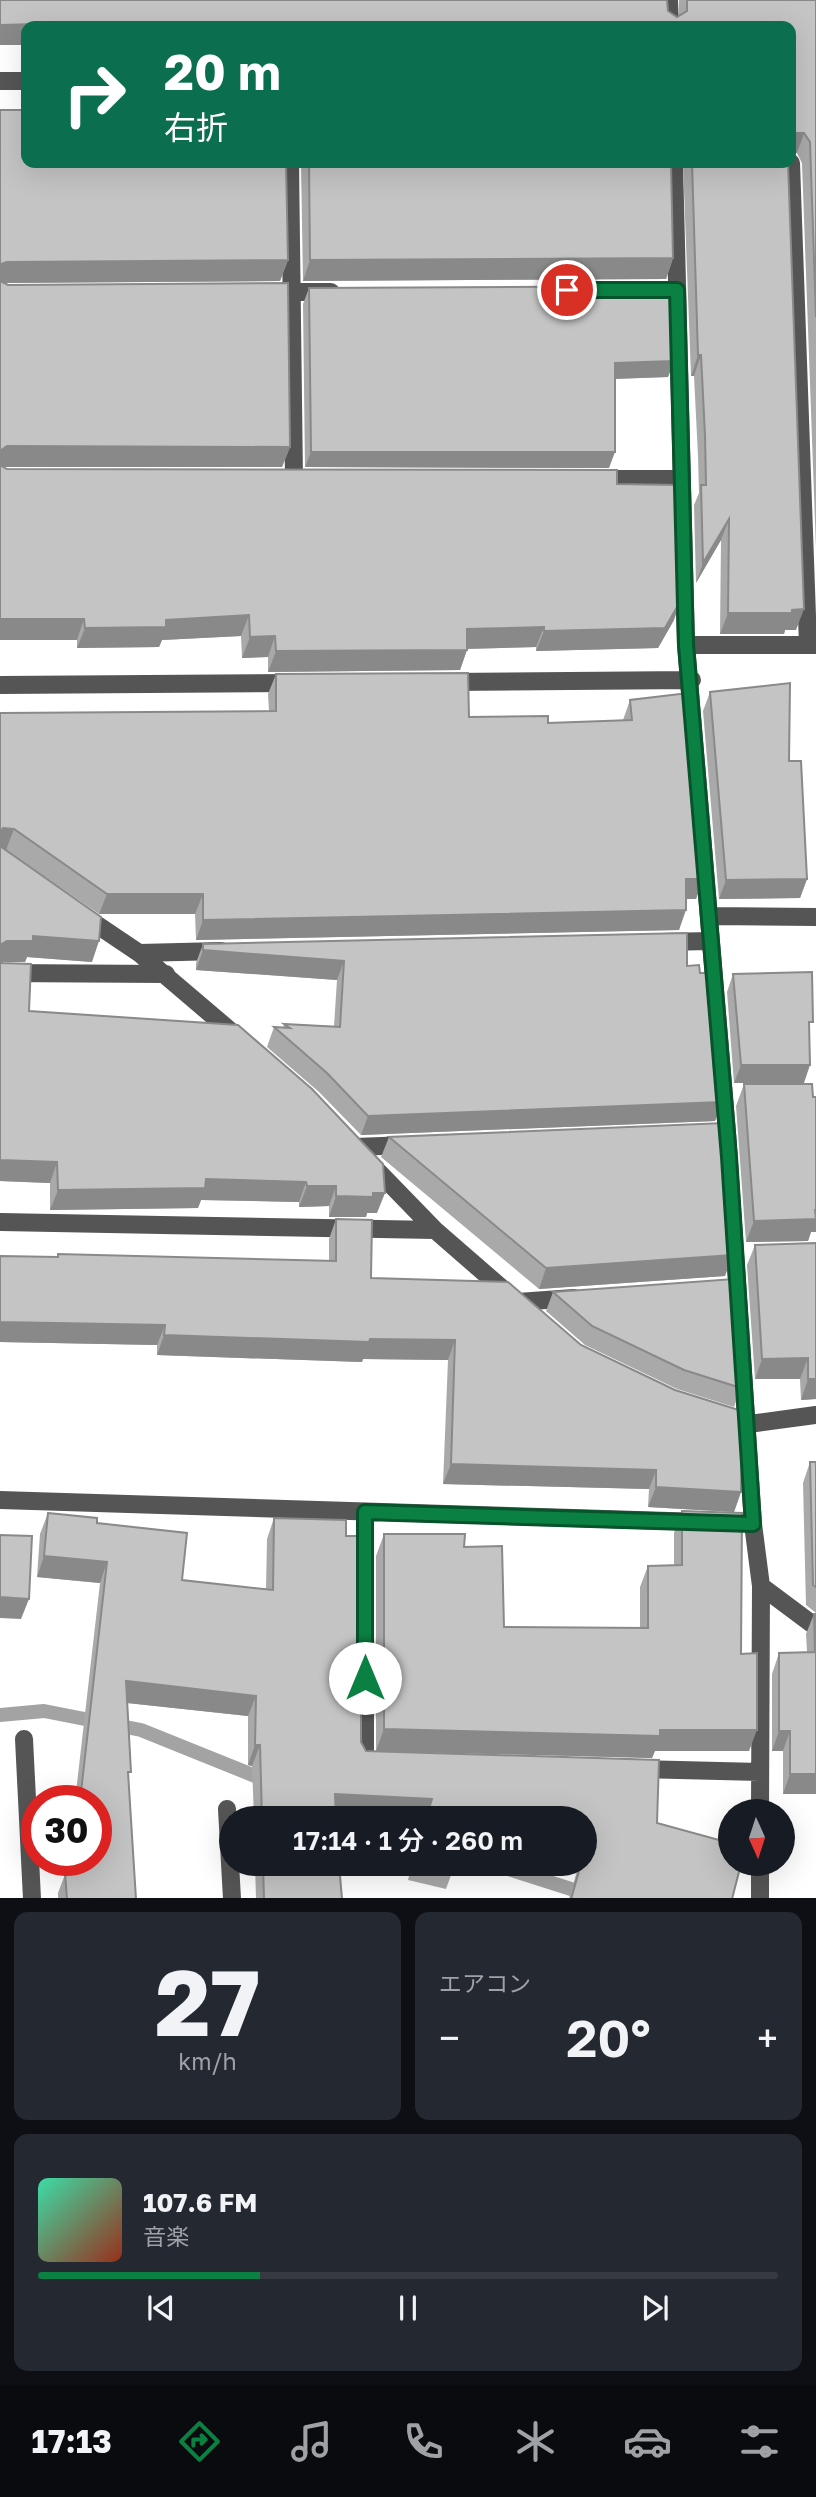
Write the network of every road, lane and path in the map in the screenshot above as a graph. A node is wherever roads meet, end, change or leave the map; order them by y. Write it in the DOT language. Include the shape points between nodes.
graph roads {
  1 [pos="669,0"];
  2 [pos="670,21"];
  3 [pos="0,81"];
  4 [pos="21,81"];
  5 [pos="290,168"];
  6 [pos="674,168"];
  7 [pos="791,168"];
  8 [pos="251,292"];
  9 [pos="293,292"];
  10 [pos="348,292"];
  11 [pos="295,479"];
  12 [pos="571,479"];
  13 [pos="682,479"];
  14 [pos="686,645"];
  15 [pos="812,645"];
  16 [pos="692,680"];
  17 [pos="429,682"];
  18 [pos="318,683"];
  19 [pos="0,685"];
  20 [pos="64,902"];
  21 [pos="710,916"];
  22 [pos="816,917"];
  23 [pos="711,941"];
  24 [pos="642,942"];
  25 [pos="237,951"];
  26 [pos="139,953"];
  27 [pos="0,973"];
  28 [pos="166,974"];
  29 [pos="249,1047"];
  30 [pos="424,1144"];
  31 [pos="0,1222"];
  32 [pos="435,1230"];
  33 [pos="587,1297"];
  34 [pos="518,1302"];
  35 [pos="538,1320"];
  36 [pos="816,1415"];
  37 [pos="723,1416"];
  38 [pos="749,1424"];
  39 [pos="0,1500"];
  40 [pos="365,1512"];
  41 [pos="739,1523"];
  42 [pos="761,1586"];
  43 [pos="816,1627"];
  44 [pos="24,1739"];
  45 [pos="392,1762"];
  46 [pos="624,1768"];
  47 [pos="760,1772"];
  48 [pos="760,1799"];
  49 [pos="231,1876"];
  50 [pos="760,1876"];
  51 [pos="32,1898"];
  52 [pos="232,1898"];
  53 [pos="760,1898"];
  1 -- 2 [label="street"];
  3 -- 4 [label="street"];
  5 -- 9 [label="street"];
  6 -- 13 [label="street" via="670,290"];
  7 -- 15 [label="street"];
  8 -- 9 [label="street"];
  9 -- 10 [label="street"];
  9 -- 11 [label="street"];
  12 -- 13 [label="street"];
  13 -- 14 [label="street"];
  14 -- 15 [label="street"];
  14 -- 16 [label="street"];
  16 -- 17 [label="street"];
  16 -- 21 [label="street"];
  18 -- 19 [label="street"];
  20 -- 26 [label="street"];
  21 -- 22 [label="street"];
  21 -- 23 [label="street"];
  23 -- 24 [label="street"];
  23 -- 38 [label="street" via="730,1095 720,1133 742,1254 731,1286"];
  25 -- 26 [label="street"];
  26 -- 28 [label="street"];
  27 -- 28 [label="street"];
  28 -- 29 [label="street"];
  30 -- 32 [label="street" via="351,1142"];
  31 -- 32 [label="street"];
  32 -- 34 [label="street"];
  33 -- 34 [label="street"];
  34 -- 35 [label="street"];
  36 -- 38 [label="street"];
  37 -- 38 [label="street"];
  38 -- 41 [label="street"];
  39 -- 40 [label="street"];
  40 -- 41 [label="street"];
  40 -- 45 [label="street" via="365,1762"];
  41 -- 42 [label="street"];
  42 -- 43 [label="street"];
  42 -- 47 [label="street"];
  44 -- 51 [label="street"];
  46 -- 47 [label="street"];
  47 -- 48 [label="street"];
  49 -- 52 [label="street"];
  50 -- 53 [label="street"];
}
